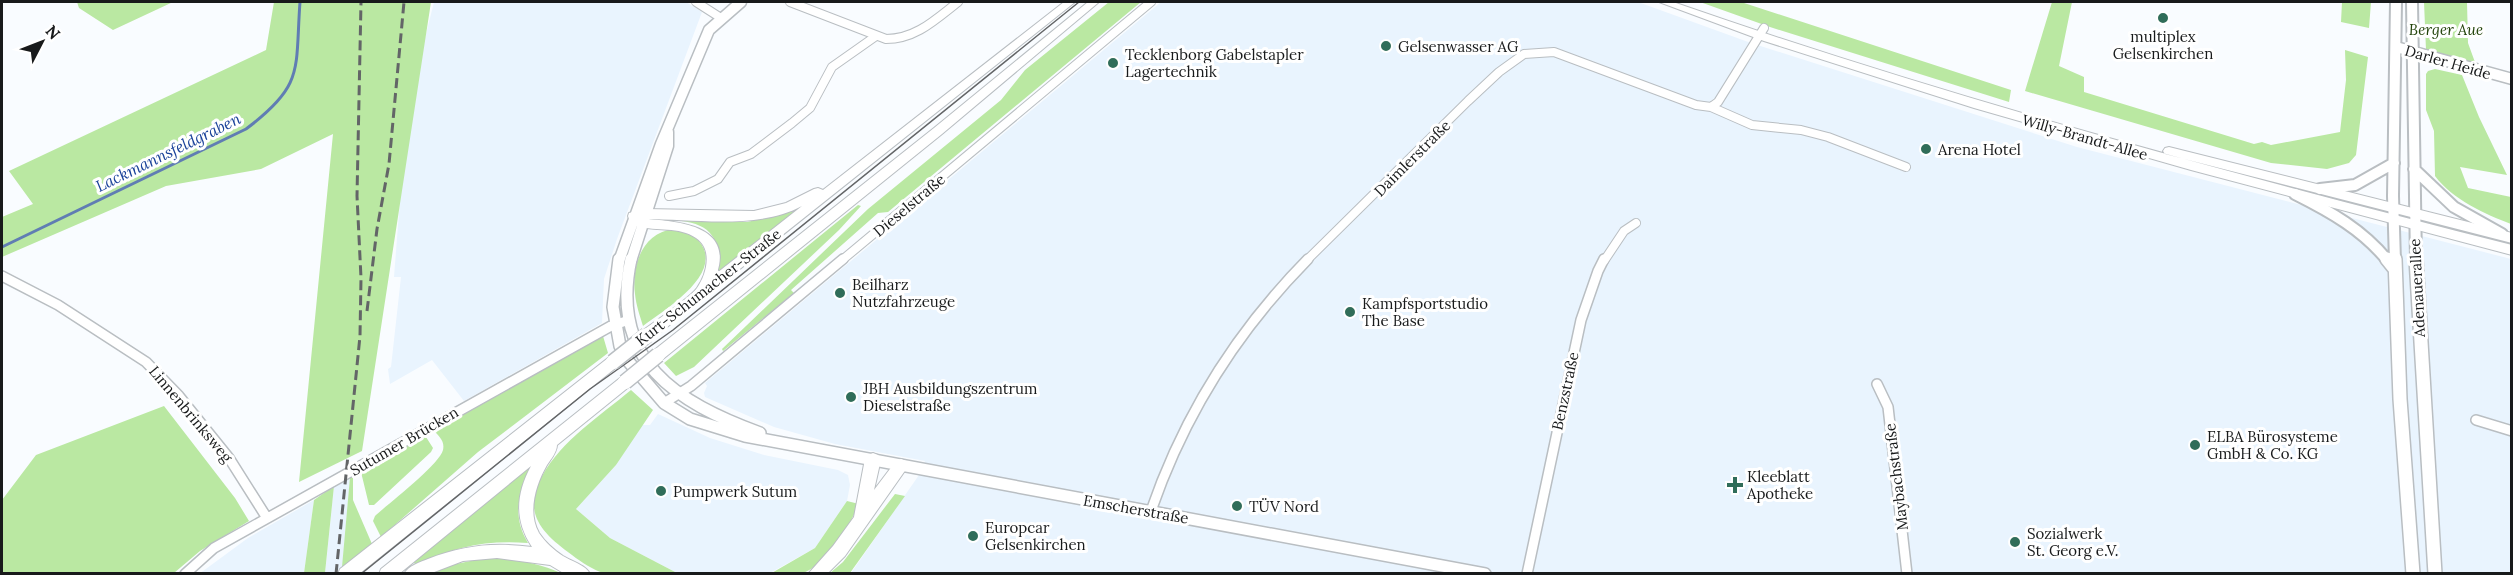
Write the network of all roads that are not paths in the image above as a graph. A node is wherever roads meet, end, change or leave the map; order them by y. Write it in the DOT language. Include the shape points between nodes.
graph roads {
  1 [pos="696,2"];
  2 [pos="741,2"];
  3 [pos="790,2"];
  4 [pos="958,2"];
  5 [pos="1070,2"];
  6 [pos="1094,2"];
  7 [pos="1151,2"];
  8 [pos="1664,2"];
  9 [pos="1689,2"];
  10 [pos="2396,2"];
  11 [pos="2412,2"];
  12 [pos="721,18"];
  13 [pos="1761,32"];
  14 [pos="876,36"];
  15 [pos="2396,50"];
  16 [pos="2413,55"];
  17 [pos="2511,79"];
  18 [pos="1711,107"];
  19 [pos="2394,163"];
  20 [pos="1906,167"];
  21 [pos="2414,169"];
  22 [pos="841,182"];
  23 [pos="2320,189"];
  24 [pos="2294,194"];
  25 [pos="669,196"];
  26 [pos="2394,214"];
  27 [pos="640,218"];
  28 [pos="2413,219"];
  29 [pos="1636,223"];
  30 [pos="2511,238"];
  31 [pos="2511,250"];
  32 [pos="2395,269"];
  33 [pos="2,276"];
  34 [pos="699,294"];
  35 [pos="629,320"];
  36 [pos="616,324"];
  37 [pos="1877,384"];
  38 [pos="676,395"];
  39 [pos="664,404"];
  40 [pos="2476,420"];
  41 [pos="2511,431"];
  42 [pos="561,433"];
  43 [pos="788,443"];
  44 [pos="873,459"];
  45 [pos="901,465"];
  46 [pos="1151,511"];
  47 [pos="267,518"];
  48 [pos="859,522"];
  49 [pos="553,558"];
  50 [pos="410,568"];
  51 [pos="185,573"];
  52 [pos="346,573"];
  53 [pos="387,573"];
  54 [pos="582,573"];
  55 [pos="816,573"];
  56 [pos="1485,573"];
  57 [pos="1527,573"];
  58 [pos="1907,573"];
  59 [pos="2413,573"];
  60 [pos="2435,573"];
  1 -- 12 [label="street"];
  2 -- 12 [label="street"];
  3 -- 14 [label="street"];
  4 -- 14 [label="street" via="910,37 897,40"];
  5 -- 22 [label="main road, Kurt-Schumacher-Straße"];
  6 -- 42 [label="main road, Kurt-Schumacher-Straße, bridge"];
  7 -- 38 [label="street, Dieselstraße"];
  8 -- 13 [label="main road, Willy-Brandt-Allee"];
  9 -- 13 [label="main road, Willy-Brandt-Allee"];
  10 -- 15 [label="main road, Adenauerallee"];
  11 -- 16 [label="main road, Adenauerallee"];
  12 -- 27 [label="street" via="706,36 668,129 668,146"];
  13 -- 18 [label="street" via="1718,102"];
  13 -- 23 [label="main road, Willy-Brandt-Allee" via="2014,108"];
  13 -- 24 [label="main road, Willy-Brandt-Allee" via="1880,76 2071,134"];
  14 -- 25 [label="street" via="832,67 810,108 792,123 751,154 730,162 718,179 694,191"];
  15 -- 16 [label="street, Darler Heide"];
  15 -- 19 [label="main road, Adenauerallee"];
  16 -- 17 [label="street, Darler Heide"];
  16 -- 21 [label="main road, Adenauerallee"];
  18 -- 20 [label="street, Daimlerstraße" via="1752,124 1828,137"];
  18 -- 46 [label="street, Daimlerstraße" via="1696,105 1554,52 1524,54 1515,59 1321,246 1242,335 1207,385 1179,437"];
  19 -- 23 [label="main road" via="2355,184"];
  19 -- 26 [label="main road, Adenauerallee"];
  21 -- 28 [label="main road, Adenauerallee"];
  21 -- 30 [label="main road" via="2453,207"];
  22 -- 27 [label="main road" via="765,215"];
  22 -- 34 [label="main road, Kurt-Schumacher-Straße"];
  23 -- 26 [label="main road, Willy-Brandt-Allee"];
  24 -- 26 [label="main road, Willy-Brandt-Allee"];
  24 -- 32 [label="main road" via="2358,229"];
  26 -- 28 [label="main road, Willy-Brandt-Allee"];
  26 -- 32 [label="main road, Adenauerallee"];
  27 -- 34 [label="main road" via="678,225 706,238 713,262"];
  27 -- 35 [label="street, Emscherstraße" via="627,282"];
  27 -- 36 [label="street, Emscherstraße" via="616,272"];
  28 -- 30 [label="main road, Willy-Brandt-Allee"];
  28 -- 31 [label="main road, Willy-Brandt-Allee"];
  28 -- 60 [label="main road, Adenauerallee"];
  29 -- 57 [label="street, Benzstraße" via="1624,231 1608,253 1581,320"];
  32 -- 59 [label="main road, Adenauerallee"];
  33 -- 47 [label="street, Linnenbrinksweg" via="58,305 146,362 229,458"];
  34 -- 52 [label="main road, Kurt-Schumacher-Straße, bridge"];
  35 -- 36 [label="street, Sutumer Brücken"];
  35 -- 38 [label="street, Emscherstraße" via="639,352"];
  36 -- 39 [label="street, Emscherstraße" via="628,361"];
  36 -- 47 [label="street, Sutumer Brücken"];
  37 -- 58 [label="street, Maybachstraße" via="1888,407"];
  38 -- 39 [label="street, Dieselstraße"];
  38 -- 43 [label="street, Emscherstraße" via="707,414"];
  39 -- 43 [label="street, Emscherstraße" via="700,423"];
  40 -- 41 [label="street"];
  42 -- 49 [label="main road" via="534,473 524,502 526,523 537,544"];
  42 -- 50 [label="main road, Kurt-Schumacher-Straße"];
  43 -- 44 [label="street, Emscherstraße"];
  44 -- 45 [label="street, Emscherstraße"];
  44 -- 48 [label="main road"];
  45 -- 46 [label="street, Emscherstraße"];
  45 -- 48 [label="main road"];
  46 -- 56 [label="street, Emscherstraße"];
  47 -- 51 [label="street, Sutumer Brücken" via="214,548"];
  48 -- 55 [label="main road" via="839,551"];
  49 -- 50 [label="main road" via="489,550"];
  49 -- 54 [label="main road"];
  50 -- 53 [label="main road, Kurt-Schumacher-Straße"];
}
